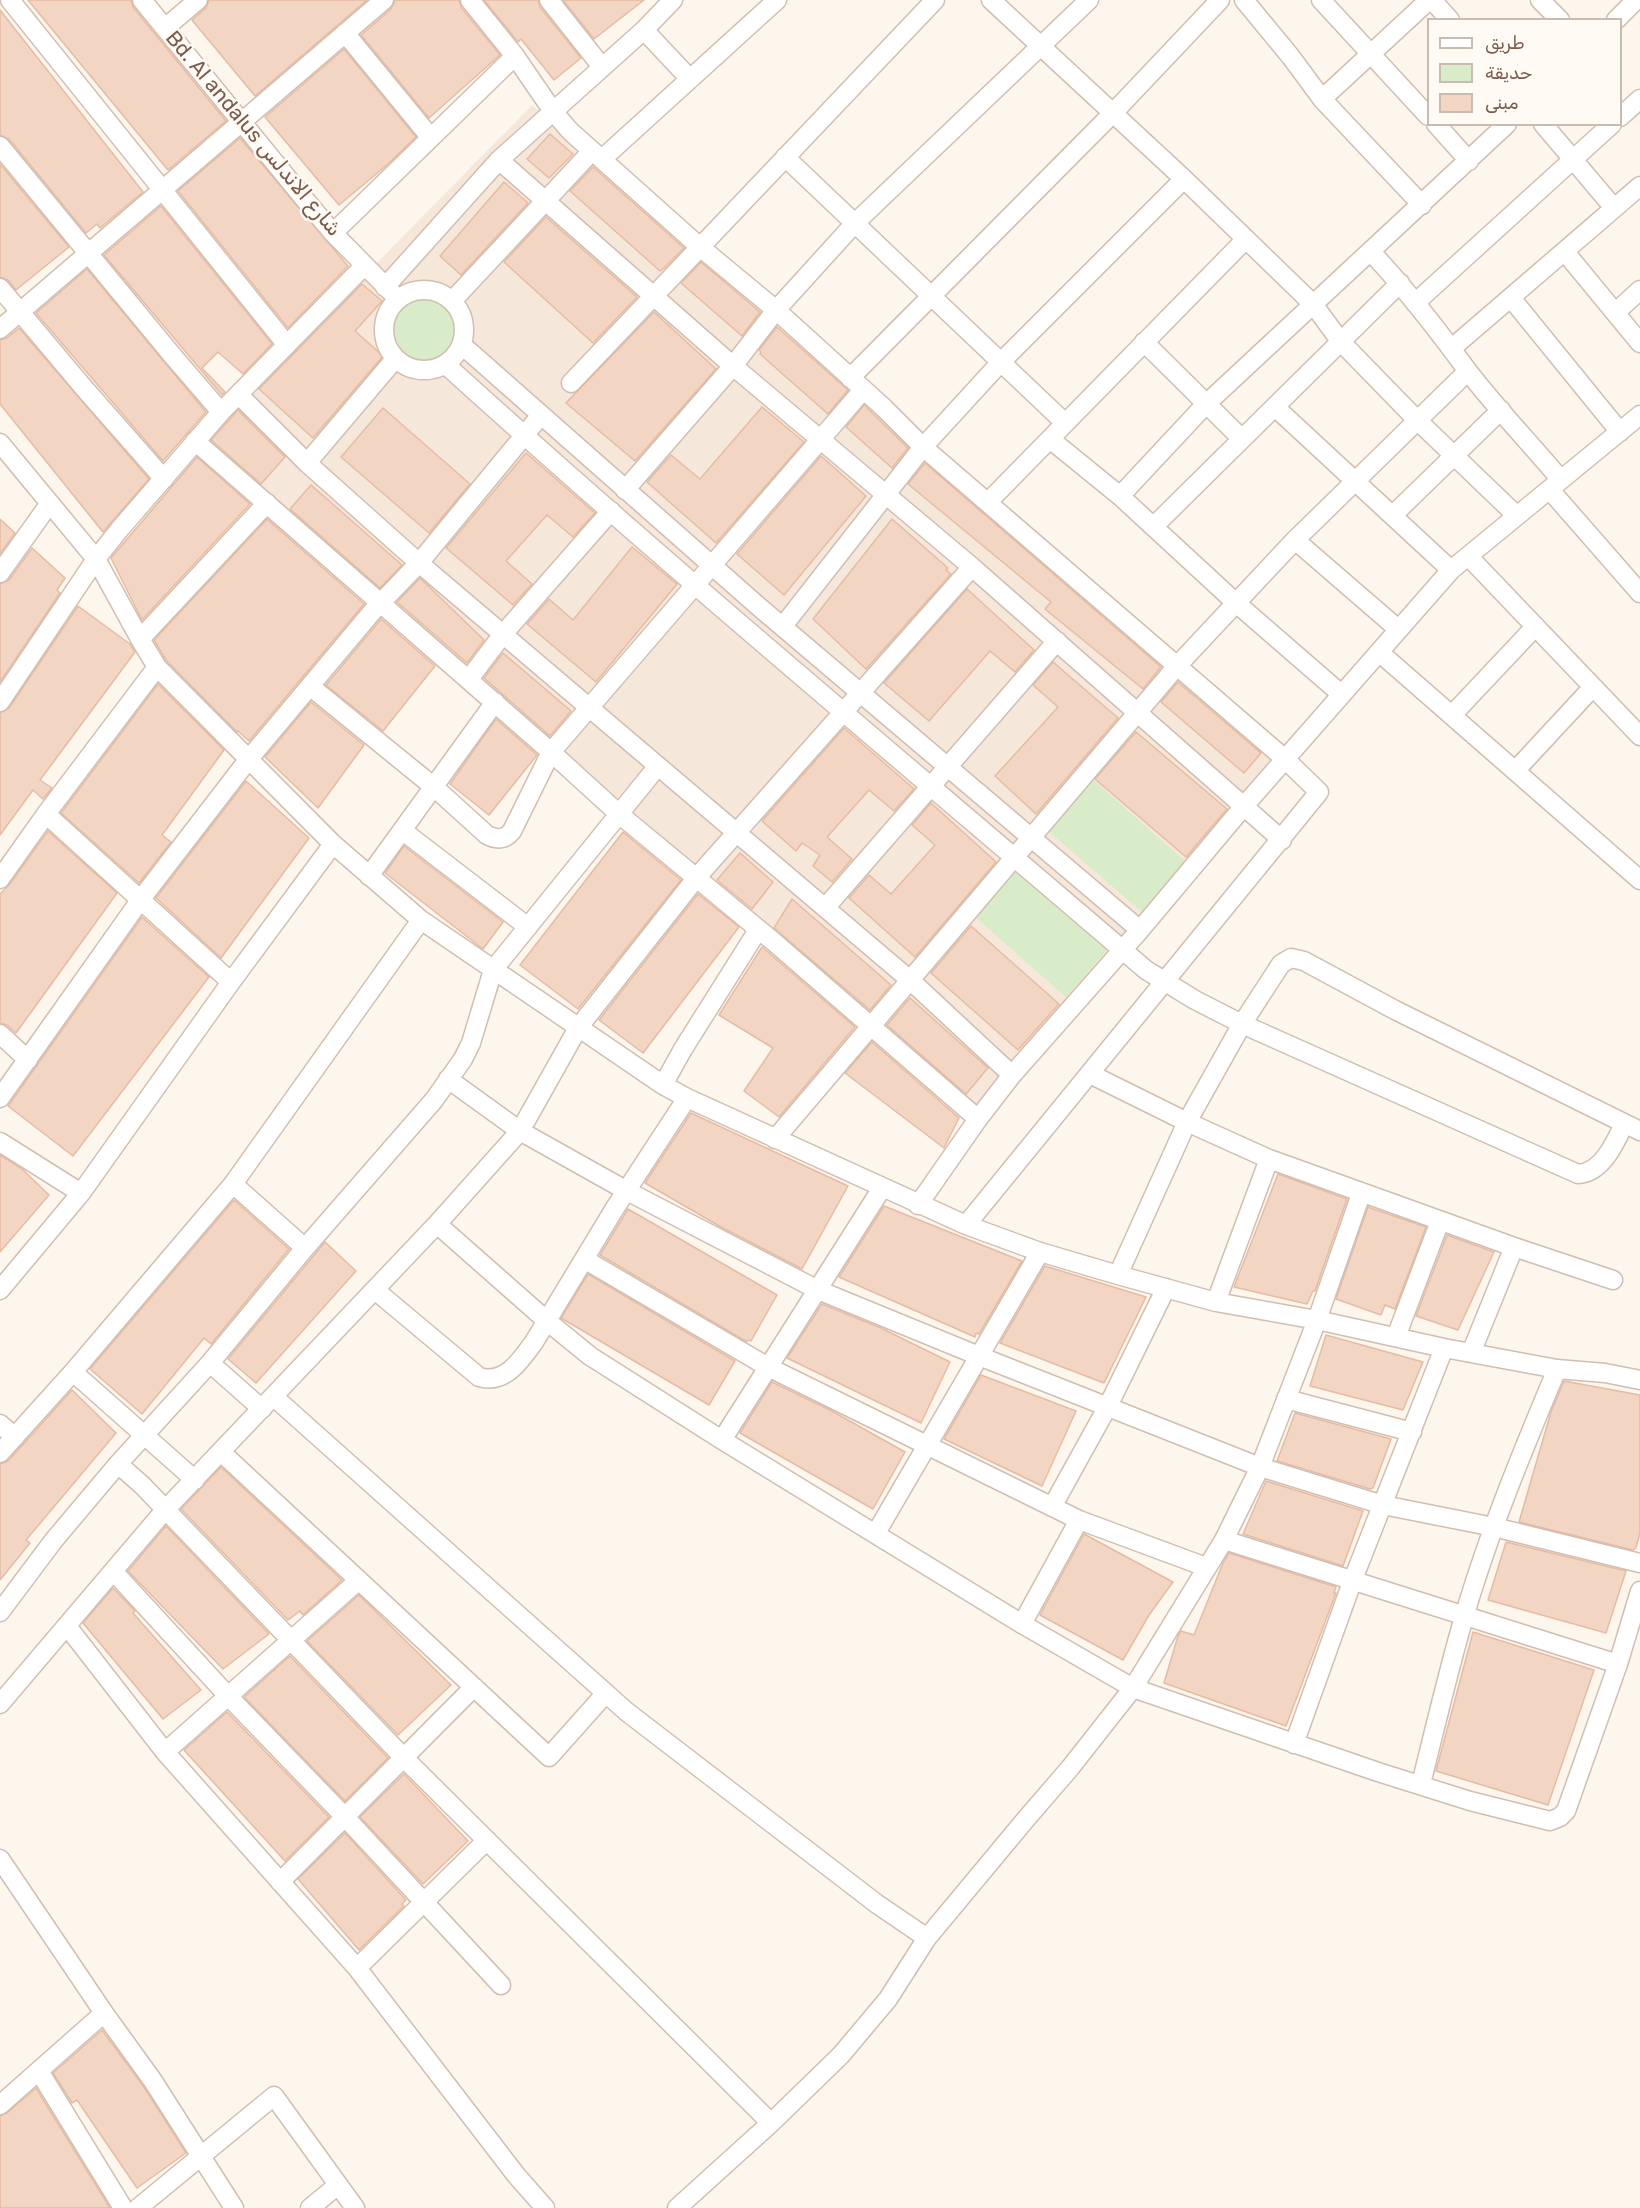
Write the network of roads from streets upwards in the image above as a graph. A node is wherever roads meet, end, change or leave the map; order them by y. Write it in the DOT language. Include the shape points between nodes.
graph roads {
  1 [pos="10,0"];
  2 [pos="142,0"];
  3 [pos="198,0"];
  4 [pos="384,0"];
  5 [pos="470,0"];
  6 [pos="549,0"];
  7 [pos="673,0"];
  8 [pos="777,0"];
  9 [pos="935,0"];
  10 [pos="992,0"];
  11 [pos="1089,0"];
  12 [pos="1220,0"];
  13 [pos="1244,0"];
  14 [pos="1321,0"];
  15 [pos="1430,0"];
  16 [pos="1540,0"];
  17 [pos="1636,0"];
  18 [pos="1448,18"];
  19 [pos="1558,18"];
  20 [pos="1618,18"];
  21 [pos="165,28"];
  22 [pos="644,30"];
  23 [pos="345,33"];
  24 [pos="1040,46"];
  25 [pos="1371,52"];
  26 [pos="515,56"];
  27 [pos="602,68"];
  28 [pos="690,79"];
  29 [pos="1322,99"];
  30 [pos="1640,99"];
  31 [pos="552,110"];
  32 [pos="1113,113"];
  33 [pos="1427,115"];
  34 [pos="1622,115"];
  35 [pos="242,122"];
  36 [pos="1438,126"];
  37 [pos="1505,126"];
  38 [pos="1545,126"];
  39 [pos="1610,126"];
  40 [pos="430,138"];
  41 [pos="0,146"];
  42 [pos="597,155"];
  43 [pos="785,157"];
  44 [pos="1574,159"];
  45 [pos="499,160"];
  46 [pos="1469,161"];
  47 [pos="1184,179"];
  48 [pos="1640,186"];
  49 [pos="161,191"];
  50 [pos="546,201"];
  51 [pos="1422,205"];
  52 [pos="1614,208"];
  53 [pos="855,223"];
  54 [pos="333,233"];
  55 [pos="1245,240"];
  56 [pos="700,247"];
  57 [pos="1371,252"];
  58 [pos="1564,252"];
  59 [pos="89,253"];
  60 [pos="364,266"];
  61 [pos="1400,283"];
  62 [pos="0,288"];
  63 [pos="1640,290"];
  64 [pos="392,293"];
  65 [pos="653,296"];
  66 [pos="932,296"];
  67 [pos="1511,298"];
  68 [pos="452,301"];
  69 [pos="1415,303"];
  70 [pos="1313,304"];
  71 [pos="776,310"];
  72 [pos="20,312"];
  73 [pos="1616,312"];
  74 [pos="0,329"];
  75 [pos="1144,342"];
  76 [pos="1341,342"];
  77 [pos="1640,343"];
  78 [pos="287,345"];
  79 [pos="462,345"];
  80 [pos="1452,348"];
  81 [pos="395,359"];
  82 [pos="1000,363"];
  83 [pos="445,364"];
  84 [pos="733,366"];
  85 [pos="1468,371"];
  86 [pos="571,383"];
  87 [pos="857,384"];
  88 [pos="239,395"];
  89 [pos="1206,404"];
  90 [pos="1275,407"];
  91 [pos="1501,410"];
  92 [pos="221,412"];
  93 [pos="1640,415"];
  94 [pos="541,416"];
  95 [pos="1417,420"];
  96 [pos="1064,422"];
  97 [pos="1620,432"];
  98 [pos="523,435"];
  99 [pos="1050,439"];
  100 [pos="1242,439"];
  101 [pos="822,440"];
  102 [pos="195,441"];
  103 [pos="0,443"];
  104 [pos="923,447"];
  105 [pos="1454,455"];
  106 [pos="307,463"];
  107 [pos="164,479"];
  108 [pos="1355,480"];
  109 [pos="1555,485"];
  110 [pos="625,490"];
  111 [pos="886,495"];
  112 [pos="1120,496"];
  113 [pos="988,502"];
  114 [pos="50,503"];
  115 [pos="267,503"];
  116 [pos="612,511"];
  117 [pos="1393,515"];
  118 [pos="1517,516"];
  119 [pos="1154,526"];
  120 [pos="1295,540"];
  121 [pos="1468,556"];
  122 [pos="96,559"];
  123 [pos="419,563"];
  124 [pos="712,566"];
  125 [pos="972,567"];
  126 [pos="1451,570"];
  127 [pos="1633,570"];
  128 [pos="0,573"];
  129 [pos="696,585"];
  130 [pos="1640,593"];
  131 [pos="1235,602"];
  132 [pos="382,603"];
  133 [pos="783,626"];
  134 [pos="1534,628"];
  135 [pos="1398,629"];
  136 [pos="503,634"];
  137 [pos="140,639"];
  138 [pos="1057,641"];
  139 [pos="1379,652"];
  140 [pos="1177,666"];
  141 [pos="157,667"];
  142 [pos="469,679"];
  143 [pos="311,687"];
  144 [pos="1592,688"];
  145 [pos="861,693"];
  146 [pos="1341,694"];
  147 [pos="0,702"];
  148 [pos="495,702"];
  149 [pos="589,706"];
  150 [pos="844,711"];
  151 [pos="1138,713"];
  152 [pos="1452,715"];
  153 [pos="1640,736"];
  154 [pos="551,752"];
  155 [pos="1285,759"];
  156 [pos="248,760"];
  157 [pos="657,767"];
  158 [pos="948,767"];
  159 [pos="1515,771"];
  160 [pos="931,786"];
  161 [pos="434,787"];
  162 [pos="1244,806"];
  163 [pos="46,814"];
  164 [pos="619,814"];
  165 [pos="403,831"];
  166 [pos="736,833"];
  167 [pos="1032,836"];
  168 [pos="1282,840"];
  169 [pos="333,844"];
  170 [pos="1013,857"];
  171 [pos="1,875"];
  172 [pos="369,876"];
  173 [pos="1639,876"];
  174 [pos="697,877"];
  175 [pos="141,899"];
  176 [pos="825,908"];
  177 [pos="421,920"];
  178 [pos="528,927"];
  179 [pos="758,930"];
  180 [pos="1140,930"];
  181 [pos="1122,949"];
  182 [pos="493,970"];
  183 [pos="910,980"];
  184 [pos="231,982"];
  185 [pos="1165,982"];
  186 [pos="1242,1024"];
  187 [pos="871,1026"];
  188 [pos="578,1029"];
  189 [pos="0,1034"];
  190 [pos="28,1060"];
  191 [pos="1090,1074"];
  192 [pos="1012,1075"];
  193 [pos="448,1079"];
  194 [pos="663,1085"];
  195 [pos="0,1098"];
  196 [pos="687,1098"];
  197 [pos="978,1119"];
  198 [pos="1187,1122"];
  199 [pos="1632,1128"];
  200 [pos="520,1131"];
  201 [pos="775,1139"];
  202 [pos="0,1142"];
  203 [pos="1269,1159"];
  204 [pos="232,1184"];
  205 [pos="882,1188"];
  206 [pos="627,1191"];
  207 [pos="81,1193"];
  208 [pos="1360,1194"];
  209 [pos="918,1205"];
  210 [pos="1440,1221"];
  211 [pos="437,1224"];
  212 [pos="966,1226"];
  213 [pos="1514,1247"];
  214 [pos="305,1248"];
  215 [pos="1040,1252"];
  216 [pos="584,1259"];
  217 [pos="1118,1275"];
  218 [pos="1613,1280"];
  219 [pos="1166,1288"];
  220 [pos="0,1290"];
  221 [pos="375,1290"];
  222 [pos="818,1290"];
  223 [pos="1216,1302"];
  224 [pos="1317,1320"];
  225 [pos="547,1321"];
  226 [pos="1396,1336"];
  227 [pos="1444,1348"];
  228 [pos="1471,1353"];
  229 [pos="980,1356"];
  230 [pos="210,1363"];
  231 [pos="768,1367"];
  232 [pos="1557,1369"];
  233 [pos="73,1372"];
  234 [pos="1640,1380"];
  235 [pos="1286,1399"];
  236 [pos="268,1403"];
  237 [pos="1108,1406"];
  238 [pos="0,1424"];
  239 [pos="1412,1432"];
  240 [pos="146,1435"];
  241 [pos="15,1437"];
  242 [pos="722,1440"];
  243 [pos="926,1445"];
  244 [pos="221,1452"];
  245 [pos="0,1453"];
  246 [pos="118,1464"];
  247 [pos="1260,1467"];
  248 [pos="195,1480"];
  249 [pos="1383,1505"];
  250 [pos="1052,1507"];
  251 [pos="165,1510"];
  252 [pos="1078,1520"];
  253 [pos="1494,1527"];
  254 [pos="876,1533"];
  255 [pos="1224,1540"];
  256 [pos="1640,1563"];
  257 [pos="1206,1567"];
  258 [pos="113,1571"];
  259 [pos="359,1580"];
  260 [pos="1352,1582"];
  261 [pos="1640,1591"];
  262 [pos="0,1612"];
  263 [pos="1464,1616"];
  264 [pos="1022,1624"];
  265 [pos="68,1626"];
  266 [pos="292,1640"];
  267 [pos="1618,1664"];
  268 [pos="474,1687"];
  269 [pos="1133,1688"];
  270 [pos="606,1694"];
  271 [pos="228,1696"];
  272 [pos="0,1704"];
  273 [pos="1294,1744"];
  274 [pos="165,1752"];
  275 [pos="404,1758"];
  276 [pos="1421,1784"];
  277 [pos="345,1817"];
  278 [pos="487,1840"];
  279 [pos="3,1867"];
  280 [pos="280,1882"];
  281 [pos="423,1902"];
  282 [pos="927,1938"];
  283 [pos="357,1968"];
  284 [pos="501,1985"];
  285 [pos="104,2013"];
  286 [pos="39,2072"];
  287 [pos="0,2105"];
  288 [pos="771,2123"];
  289 [pos="201,2157"];
  290 [pos="338,2185"];
  291 [pos="123,2208"];
  292 [pos="138,2208"];
  293 [pos="234,2208"];
  294 [pos="310,2208"];
  295 [pos="355,2208"];
  296 [pos="544,2208"];
  297 [pos="676,2208"];
  1 -- 49 [label="street"];
  2 -- 21 [label="street, Bd. Al andalus شارع الاندلس"];
  3 -- 21 [label="street"];
  4 -- 23 [label="street"];
  5 -- 26 [label="street"];
  6 -- 27 [label="street"];
  7 -- 22 [label="street"];
  8 -- 28 [label="street"];
  9 -- 43 [label="street"];
  10 -- 24 [label="street"];
  11 -- 24 [label="street"];
  12 -- 32 [label="street"];
  13 -- 29 [label="street"];
  14 -- 25 [label="street"];
  15 -- 18 [label="street"];
  15 -- 25 [label="street"];
  16 -- 19 [label="street"];
  17 -- 20 [label="street"];
  21 -- 35 [label="street, Bd. Al andalus شارع الاندلس"];
  22 -- 27 [label="street"];
  22 -- 28 [label="street"];
  23 -- 35 [label="street"];
  23 -- 40 [label="street"];
  24 -- 32 [label="street"];
  24 -- 53 [label="street"];
  25 -- 29 [label="street"];
  25 -- 33 [label="street"];
  26 -- 31 [label="street"];
  26 -- 40 [label="street"];
  27 -- 31 [label="street"];
  28 -- 42 [label="street"];
  29 -- 51 [label="street"];
  30 -- 34 [label="street"];
  31 -- 42 [label="street"];
  31 -- 45 [label="street"];
  32 -- 47 [label="street"];
  32 -- 66 [label="street"];
  35 -- 49 [label="street"];
  35 -- 54 [label="street, Bd. Al andalus شارع الاندلس"];
  36 -- 46 [label="street"];
  37 -- 46 [label="street"];
  38 -- 44 [label="street"];
  39 -- 44 [label="street"];
  40 -- 54 [label="street"];
  41 -- 59 [label="street"];
  42 -- 50 [label="street"];
  42 -- 56 [label="street"];
  43 -- 53 [label="street"];
  43 -- 56 [label="street"];
  44 -- 52 [label="street"];
  44 -- 69 [label="street"];
  45 -- 50 [label="street"];
  45 -- 64 [label="street"];
  46 -- 51 [label="street"];
  47 -- 55 [label="street"];
  47 -- 82 [label="street"];
  48 -- 52 [label="street"];
  49 -- 59 [label="street"];
  49 -- 78 [label="street"];
  50 -- 65 [label="street"];
  50 -- 68 [label="street"];
  51 -- 57 [label="street"];
  52 -- 58 [label="street"];
  53 -- 66 [label="street"];
  53 -- 71 [label="street"];
  54 -- 60 [label="street, Bd. Al andalus شارع الاندلس"];
  55 -- 70 [label="street"];
  55 -- 75 [label="street"];
  56 -- 65 [label="street"];
  56 -- 71 [label="street"];
  57 -- 61 [label="street"];
  57 -- 70 [label="street"];
  58 -- 67 [label="street"];
  58 -- 73 [label="street"];
  59 -- 72 [label="street"];
  59 -- 92 [label="street"];
  60 -- 64 [label="street, Bd. Al andalus شارع الاندلس"];
  60 -- 78 [label="street"];
  61 -- 69 [label="street"];
  61 -- 76 [label="street"];
  62 -- 72 [label="street"];
  63 -- 73 [label="street"];
  64 -- 68 [label="street" via="425,289 440,292"];
  64 -- 81 [label="street" via="384,329"];
  65 -- 84 [label="street"];
  65 -- 86 [label="street"];
  66 -- 82 [label="street"];
  66 -- 87 [label="street"];
  67 -- 80 [label="street"];
  67 -- 97 [label="street"];
  68 -- 79 [label="street" via="464,321"];
  69 -- 80 [label="street"];
  70 -- 76 [label="street"];
  70 -- 89 [label="street"];
  71 -- 84 [label="street"];
  71 -- 87 [label="street"];
  72 -- 74 [label="street"];
  72 -- 107 [label="street"];
  73 -- 77 [label="street"];
  75 -- 89 [label="street"];
  75 -- 96 [label="street"];
  76 -- 90 [label="street"];
  76 -- 95 [label="street"];
  78 -- 88 [label="street"];
  79 -- 83 [label="street"];
  79 -- 94 [label="street"];
  80 -- 85 [label="street"];
  81 -- 83 [label="street" via="419,370"];
  81 -- 106 [label="street"];
  82 -- 96 [label="street"];
  82 -- 104 [label="street"];
  83 -- 98 [label="street"];
  84 -- 101 [label="street"];
  84 -- 110 [label="street"];
  85 -- 91 [label="street"];
  85 -- 95 [label="street"];
  87 -- 101 [label="street"];
  87 -- 104 [label="street"];
  88 -- 92 [label="street"];
  88 -- 106 [label="street"];
  89 -- 100 [label="street"];
  89 -- 112 [label="street"];
  90 -- 100 [label="street"];
  90 -- 108 [label="street"];
  91 -- 105 [label="street"];
  91 -- 109 [label="street"];
  92 -- 102 [label="street"];
  93 -- 97 [label="street"];
  94 -- 98 [label="street"];
  94 -- 110 [label="street"];
  95 -- 105 [label="street"];
  95 -- 108 [label="street"];
  96 -- 99 [label="street"];
  97 -- 109 [label="street"];
  98 -- 116 [label="street"];
  98 -- 123 [label="street"];
  99 -- 112 [label="street"];
  99 -- 113 [label="street"];
  100 -- 119 [label="street"];
  101 -- 111 [label="street"];
  101 -- 124 [label="street"];
  102 -- 107 [label="street"];
  102 -- 115 [label="street"];
  103 -- 114 [label="street"];
  104 -- 111 [label="street"];
  104 -- 113 [label="street"];
  105 -- 117 [label="street"];
  105 -- 118 [label="street"];
  106 -- 123 [label="street"];
  107 -- 122 [label="street"];
  108 -- 117 [label="street"];
  108 -- 120 [label="street"];
  109 -- 118 [label="street"];
  109 -- 127 [label="street"];
  110 -- 124 [label="street"];
  111 -- 125 [label="street"];
  111 -- 133 [label="street"];
  112 -- 119 [label="street"];
  113 -- 140 [label="street"];
  114 -- 122 [label="street"];
  114 -- 128 [label="street"];
  115 -- 132 [label="street"];
  115 -- 137 [label="street"];
  116 -- 129 [label="street"];
  116 -- 136 [label="street"];
  117 -- 126 [label="street"];
  118 -- 121 [label="street"];
  119 -- 131 [label="street"];
  120 -- 131 [label="street"];
  120 -- 135 [label="street"];
  121 -- 126 [label="street"];
  121 -- 134 [label="street"];
  122 -- 137 [label="street"];
  122 -- 147 [label="street"];
  123 -- 132 [label="street"];
  123 -- 136 [label="street"];
  124 -- 129 [label="street"];
  124 -- 133 [label="street"];
  125 -- 138 [label="street"];
  125 -- 145 [label="street"];
  126 -- 135 [label="street"];
  127 -- 130 [label="street"];
  129 -- 149 [label="street"];
  129 -- 150 [label="street"];
  131 -- 140 [label="street"];
  131 -- 146 [label="street"];
  132 -- 142 [label="street"];
  132 -- 143 [label="street"];
  133 -- 145 [label="street"];
  134 -- 144 [label="street"];
  134 -- 152 [label="street"];
  135 -- 139 [label="street"];
  136 -- 142 [label="street"];
  136 -- 149 [label="street"];
  137 -- 141 [label="street"];
  138 -- 151 [label="street"];
  138 -- 158 [label="street"];
  139 -- 146 [label="street"];
  139 -- 152 [label="street"];
  140 -- 151 [label="street"];
  140 -- 155 [label="street"];
  141 -- 156 [label="street"];
  141 -- 163 [label="street"];
  142 -- 148 [label="street"];
  143 -- 156 [label="street"];
  143 -- 161 [label="street"];
  144 -- 153 [label="street"];
  144 -- 159 [label="street"];
  145 -- 150 [label="street"];
  145 -- 158 [label="street"];
  146 -- 155 [label="street"];
  148 -- 154 [label="street"];
  148 -- 161 [label="street"];
  149 -- 154 [label="street"];
  149 -- 157 [label="street"];
  150 -- 160 [label="street"];
  150 -- 166 [label="street"];
  151 -- 162 [label="street"];
  151 -- 167 [label="street"];
  152 -- 159 [label="street"];
  154 -- 161 [label="street" via="512,831 501,839 487,835"];
  154 -- 164 [label="street"];
  155 -- 162 [label="street"];
  155 -- 168 [label="street" via="1319,792"];
  156 -- 169 [label="street"];
  156 -- 175 [label="street"];
  157 -- 164 [label="street"];
  157 -- 166 [label="street"];
  158 -- 160 [label="street"];
  158 -- 167 [label="street"];
  159 -- 173 [label="street"];
  160 -- 170 [label="street"];
  160 -- 176 [label="street"];
  161 -- 165 [label="street"];
  162 -- 168 [label="street"];
  162 -- 180 [label="street"];
  163 -- 171 [label="street"];
  163 -- 175 [label="street"];
  164 -- 174 [label="street"];
  164 -- 178 [label="street"];
  165 -- 172 [label="street"];
  165 -- 178 [label="street"];
  166 -- 174 [label="street"];
  166 -- 176 [label="street"];
  167 -- 170 [label="street"];
  167 -- 180 [label="street"];
  168 -- 185 [label="street"];
  169 -- 172 [label="street"];
  169 -- 184 [label="street"];
  170 -- 181 [label="street"];
  170 -- 183 [label="street"];
  172 -- 177 [label="street"];
  174 -- 179 [label="street"];
  174 -- 188 [label="street"];
  175 -- 184 [label="street"];
  175 -- 190 [label="street"];
  176 -- 183 [label="street"];
  177 -- 182 [label="street"];
  177 -- 204 [label="street"];
  178 -- 182 [label="street"];
  179 -- 187 [label="street"];
  179 -- 194 [label="street"];
  180 -- 181 [label="street"];
  181 -- 185 [label="street"];
  181 -- 192 [label="street"];
  182 -- 188 [label="street"];
  182 -- 193 [label="street" via="471,1043"];
  183 -- 187 [label="street"];
  183 -- 192 [label="street"];
  184 -- 207 [label="street"];
  185 -- 186 [label="street"];
  185 -- 191 [label="street"];
  186 -- 198 [label="street"];
  186 -- 199 [label="street" via="1578,1174 1589,1172"];
  186 -- 199 [label="street" via="1281,964 1286,959 1298,959"];
  187 -- 197 [label="street"];
  187 -- 201 [label="street"];
  188 -- 194 [label="street"];
  188 -- 200 [label="street"];
  189 -- 190 [label="street"];
  190 -- 195 [label="street"];
  191 -- 198 [label="street"];
  191 -- 212 [label="street"];
  192 -- 197 [label="street"];
  193 -- 200 [label="street"];
  193 -- 214 [label="street"];
  194 -- 196 [label="street"];
  196 -- 201 [label="street"];
  196 -- 206 [label="street"];
  197 -- 209 [label="street"];
  198 -- 203 [label="street"];
  198 -- 217 [label="street"];
  200 -- 206 [label="street"];
  200 -- 211 [label="street"];
  201 -- 205 [label="street"];
  202 -- 207 [label="street"];
  203 -- 208 [label="street"];
  203 -- 223 [label="street"];
  204 -- 214 [label="street"];
  204 -- 233 [label="street"];
  205 -- 209 [label="street"];
  205 -- 222 [label="street"];
  206 -- 216 [label="street"];
  206 -- 222 [label="street"];
  207 -- 220 [label="street"];
  208 -- 210 [label="street"];
  208 -- 224 [label="street"];
  209 -- 212 [label="street"];
  210 -- 213 [label="street"];
  210 -- 226 [label="street"];
  211 -- 221 [label="street"];
  211 -- 225 [label="street"];
  212 -- 215 [label="street"];
  213 -- 218 [label="street"];
  213 -- 228 [label="street"];
  214 -- 230 [label="street"];
  215 -- 217 [label="street"];
  215 -- 229 [label="street"];
  216 -- 225 [label="street"];
  216 -- 231 [label="street"];
  217 -- 219 [label="street"];
  219 -- 223 [label="street"];
  219 -- 237 [label="street"];
  221 -- 225 [label="street" via="486,1379 500,1377 514,1368"];
  221 -- 236 [label="street"];
  222 -- 229 [label="street"];
  222 -- 231 [label="street"];
  223 -- 224 [label="street"];
  224 -- 226 [label="street"];
  224 -- 235 [label="street"];
  225 -- 242 [label="street" via="590,1356"];
  226 -- 227 [label="street"];
  227 -- 228 [label="street"];
  227 -- 239 [label="street"];
  228 -- 232 [label="street"];
  229 -- 237 [label="street"];
  229 -- 243 [label="street"];
  230 -- 236 [label="street"];
  230 -- 240 [label="street"];
  231 -- 242 [label="street"];
  231 -- 243 [label="street"];
  232 -- 234 [label="street"];
  232 -- 253 [label="street"];
  233 -- 240 [label="street"];
  233 -- 241 [label="street"];
  235 -- 239 [label="street"];
  235 -- 247 [label="street"];
  236 -- 244 [label="street"];
  236 -- 270 [label="street"];
  237 -- 247 [label="street"];
  237 -- 250 [label="street"];
  238 -- 241 [label="street"];
  239 -- 249 [label="street"];
  240 -- 246 [label="street"];
  240 -- 248 [label="street"];
  241 -- 245 [label="street"];
  242 -- 254 [label="street"];
  243 -- 250 [label="street"];
  243 -- 254 [label="street"];
  244 -- 248 [label="street"];
  244 -- 259 [label="street"];
  246 -- 251 [label="street"];
  246 -- 262 [label="street"];
  247 -- 249 [label="street"];
  247 -- 255 [label="street"];
  248 -- 251 [label="street"];
  249 -- 253 [label="street"];
  249 -- 260 [label="street"];
  250 -- 252 [label="street"];
  251 -- 258 [label="street"];
  251 -- 266 [label="street"];
  252 -- 257 [label="street"];
  252 -- 264 [label="street"];
  253 -- 256 [label="street"];
  253 -- 263 [label="street"];
  254 -- 264 [label="street"];
  255 -- 257 [label="street"];
  255 -- 260 [label="street"];
  257 -- 269 [label="street"];
  258 -- 265 [label="street"];
  258 -- 271 [label="street"];
  259 -- 266 [label="street"];
  259 -- 268 [label="street"];
  260 -- 263 [label="street"];
  260 -- 273 [label="street"];
  261 -- 267 [label="street"];
  263 -- 267 [label="street"];
  263 -- 276 [label="street"];
  264 -- 269 [label="street"];
  265 -- 272 [label="street"];
  265 -- 274 [label="street"];
  266 -- 271 [label="street"];
  266 -- 275 [label="street"];
  267 -- 276 [label="street" via="1566,1811 1560,1817 1550,1821 1537,1819"];
  268 -- 270 [label="street" via="549,1757"];
  268 -- 275 [label="street"];
  269 -- 273 [label="street"];
  269 -- 282 [label="street" via="1085,1751"];
  270 -- 282 [label="street" via="877,1904"];
  271 -- 274 [label="street"];
  271 -- 277 [label="street"];
  273 -- 276 [label="street"];
  274 -- 280 [label="street"];
  275 -- 277 [label="street"];
  275 -- 278 [label="street"];
  277 -- 280 [label="street"];
  277 -- 281 [label="street"];
  278 -- 281 [label="street"];
  278 -- 288 [label="street"];
  279 -- 285 [label="street"];
  280 -- 283 [label="street"];
  281 -- 283 [label="street"];
  281 -- 284 [label="street"];
  282 -- 288 [label="street" via="888,1999 842,2055"];
  283 -- 296 [label="street"];
  285 -- 286 [label="street"];
  285 -- 289 [label="street"];
  286 -- 287 [label="street"];
  286 -- 291 [label="street"];
  288 -- 297 [label="street"];
  289 -- 290 [label="street" via="274,2096"];
  289 -- 292 [label="street"];
  289 -- 293 [label="street"];
  290 -- 294 [label="street"];
  290 -- 295 [label="street"];
}
